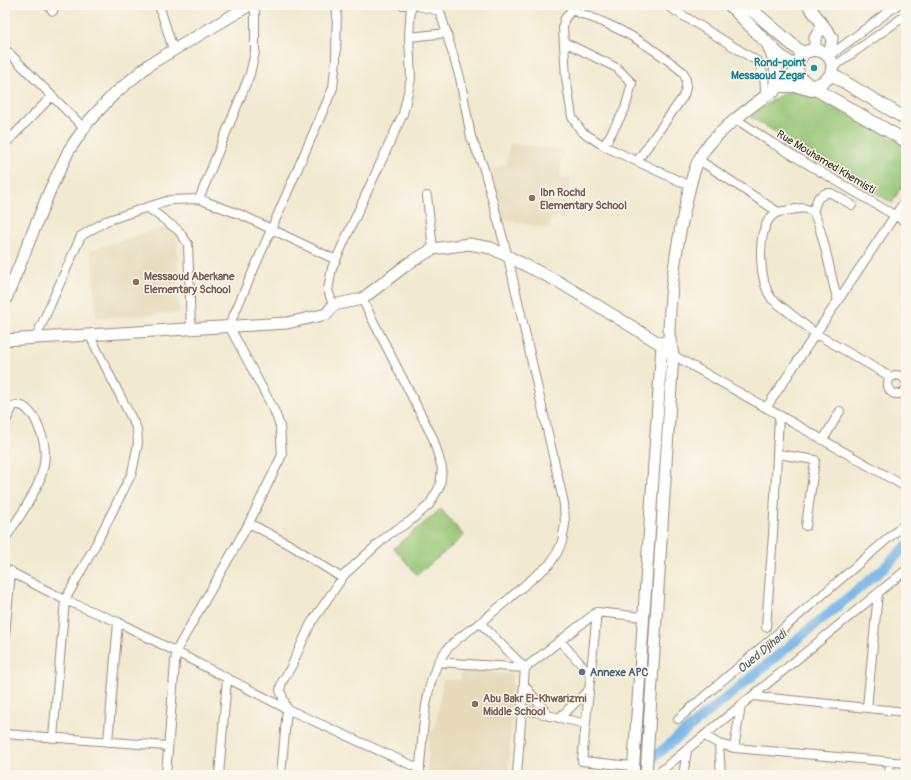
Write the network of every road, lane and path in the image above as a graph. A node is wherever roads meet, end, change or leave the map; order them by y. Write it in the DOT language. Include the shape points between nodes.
graph roads {
  1 [pos="47,5"];
  2 [pos="55,5"];
  3 [pos="159,5"];
  4 [pos="250,5"];
  5 [pos="255,5"];
  6 [pos="337,5"];
  7 [pos="402,5"];
  8 [pos="405,5"];
  9 [pos="413,5"];
  10 [pos="666,5"];
  11 [pos="730,5"];
  12 [pos="746,5"];
  13 [pos="808,5"];
  14 [pos="897,5"];
  15 [pos="439,8"];
  16 [pos="573,8"];
  17 [pos="906,15"];
  18 [pos="823,25"];
  19 [pos="447,33"];
  20 [pos="409,37"];
  21 [pos="564,42"];
  22 [pos="767,42"];
  23 [pos="5,49"];
  24 [pos="173,49"];
  25 [pos="815,50"];
  26 [pos="802,53"];
  27 [pos="830,63"];
  28 [pos="796,70"];
  29 [pos="810,86"];
  30 [pos="773,91"];
  31 [pos="826,96"];
  32 [pos="52,97"];
  33 [pos="736,119"];
  34 [pos="906,119"];
  35 [pos="84,128"];
  36 [pos="906,141"];
  37 [pos="5,144"];
  38 [pos="604,146"];
  39 [pos="699,160"];
  40 [pos="637,161"];
  41 [pos="690,186"];
  42 [pos="427,196"];
  43 [pos="906,199"];
  44 [pos="199,200"];
  45 [pos="852,205"];
  46 [pos="147,207"];
  47 [pos="813,211"];
  48 [pos="778,212"];
  49 [pos="896,216"];
  50 [pos="906,222"];
  51 [pos="271,228"];
  52 [pos="433,249"];
  53 [pos="508,257"];
  54 [pos="336,260"];
  55 [pos="362,299"];
  56 [pos="5,301"];
  57 [pos="838,302"];
  58 [pos="333,305"];
  59 [pos="229,326"];
  60 [pos="191,329"];
  61 [pos="669,333"];
  62 [pos="89,334"];
  63 [pos="816,334"];
  64 [pos="36,338"];
  65 [pos="5,340"];
  66 [pos="662,345"];
  67 [pos="673,355"];
  68 [pos="905,376"];
  69 [pos="891,377"];
  70 [pos="906,389"];
  71 [pos="766,408"];
  72 [pos="840,411"];
  73 [pos="779,416"];
  74 [pos="5,423"];
  75 [pos="823,440"];
  76 [pos="778,454"];
  77 [pos="906,487"];
  78 [pos="249,523"];
  79 [pos="906,523"];
  80 [pos="806,526"];
  81 [pos="5,539"];
  82 [pos="8,570"];
  83 [pos="906,570"];
  84 [pos="342,578"];
  85 [pos="878,593"];
  86 [pos="65,600"];
  87 [pos="598,612"];
  88 [pos="643,617"];
  89 [pos="118,622"];
  90 [pos="480,623"];
  91 [pos="766,627"];
  92 [pos="5,635"];
  93 [pos="560,641"];
  94 [pos="176,651"];
  95 [pos="438,662"];
  96 [pos="525,668"];
  97 [pos="591,675"];
  98 [pos="228,679"];
  99 [pos="524,685"];
  100 [pos="590,690"];
  101 [pos="753,696"];
  102 [pos="741,706"];
  103 [pos="868,708"];
  104 [pos="287,709"];
  105 [pos="522,709"];
  106 [pos="906,712"];
  107 [pos="549,716"];
  108 [pos="559,718"];
  109 [pos="678,719"];
  110 [pos="586,724"];
  111 [pos="5,734"];
  112 [pos="704,736"];
  113 [pos="53,738"];
  114 [pos="108,742"];
  115 [pos="719,744"];
  116 [pos="168,746"];
  117 [pos="734,748"];
  118 [pos="687,751"];
  119 [pos="890,762"];
  120 [pos="906,763"];
  121 [pos="632,771"];
  122 [pos="419,772"];
  123 [pos="166,775"];
  124 [pos="219,775"];
  125 [pos="281,775"];
  126 [pos="517,775"];
  127 [pos="646,775"];
  128 [pos="656,775"];
  129 [pos="683,775"];
  130 [pos="721,775"];
  131 [pos="889,775"];
  1 -- 2 [label="street" via="53,11"];
  3 -- 24 [label="street"];
  4 -- 24 [label="street"];
  5 -- 44 [label="street" via="255,52 250,74"];
  6 -- 51 [label="street" via="333,88"];
  7 -- 8 [label="street"];
  9 -- 15 [label="street"];
  9 -- 20 [label="street"];
  10 -- 30 [label="street" via="757,61"];
  11 -- 22 [label="main road"];
  12 -- 26 [label="main road"];
  13 -- 18 [label="street"];
  14 -- 27 [label="street"];
  15 -- 19 [label="street"];
  16 -- 21 [label="street" via="564,20"];
  16 -- 40 [label="street" via="604,21 648,45 686,77 687,88 683,97"];
  17 -- 27 [label="street"];
  18 -- 25 [label="street" via="817,34"];
  18 -- 27 [label="street" via="832,37"];
  19 -- 20 [label="street"];
  19 -- 53 [label="street" via="460,78 471,137 483,166"];
  20 -- 54 [label="street" via="411,79 403,114"];
  21 -- 38 [label="street" via="572,117 581,131"];
  21 -- 38 [label="street" via="617,68 632,83 625,109"];
  22 -- 28 [label="main road"];
  22 -- 30 [label="main road" via="776,64 777,74"];
  23 -- 32 [label="street"];
  24 -- 35 [label="street" via="122,87"];
  25 -- 26 [label="main road"];
  25 -- 27 [label="main road"];
  26 -- 28 [label="main road"];
  27 -- 29 [label="main road" via="824,82"];
  27 -- 34 [label="main road"];
  28 -- 29 [label="main road" via="802,81"];
  28 -- 30 [label="street"];
  29 -- 31 [label="main road"];
  30 -- 31 [label="main road" via="806,88"];
  30 -- 33 [label="street"];
  31 -- 36 [label="main road"];
  32 -- 35 [label="street"];
  32 -- 37 [label="street"];
  33 -- 39 [label="street" via="716,138"];
  33 -- 49 [label="street, Rue Mouhamed Khemisti"];
  35 -- 56 [label="street" via="50,190"];
  38 -- 40 [label="street"];
  39 -- 41 [label="street"];
  39 -- 48 [label="street"];
  40 -- 41 [label="street"];
  41 -- 61 [label="street" via="679,233 672,281"];
  42 -- 52 [label="street"];
  43 -- 49 [label="street"];
  44 -- 46 [label="street" via="170,200"];
  44 -- 51 [label="street"];
  45 -- 47 [label="street" via="826,192 818,198"];
  46 -- 60 [label="street" via="178,230 188,244"];
  46 -- 64 [label="street" via="106,222 82,236"];
  47 -- 48 [label="street" via="803,208"];
  47 -- 57 [label="street" via="821,230"];
  48 -- 63 [label="street" via="770,218 763,238 761,253 764,284 767,292 777,303"];
  49 -- 50 [label="street, Rue Mouhamed Khemisti"];
  49 -- 57 [label="street"];
  51 -- 54 [label="street"];
  51 -- 59 [label="street"];
  52 -- 53 [label="street" via="469,244 491,248"];
  52 -- 55 [label="street" via="409,263"];
  53 -- 66 [label="street" via="559,282"];
  53 -- 90 [label="street" via="563,498 565,524 562,542 549,565"];
  54 -- 58 [label="street" via="328,280"];
  55 -- 58 [label="street"];
  55 -- 84 [label="street" via="433,438 442,468 440,486 429,505 409,522 389,534"];
  57 -- 63 [label="street"];
  58 -- 59 [label="street" via="327,314 287,323"];
  59 -- 60 [label="street"];
  59 -- 78 [label="street" via="274,410 280,426 283,447 282,455"];
  60 -- 62 [label="street"];
  61 -- 66 [label="street"];
  61 -- 67 [label="street"];
  62 -- 64 [label="street"];
  62 -- 86 [label="street" via="137,429 138,443 132,473"];
  63 -- 69 [label="street"];
  63 -- 71 [label="street"];
  64 -- 65 [label="street"];
  66 -- 67 [label="street"];
  66 -- 88 [label="street"];
  67 -- 71 [label="street"];
  67 -- 127 [label="street"];
  68 -- 69 [label="street"];
  69 -- 70 [label="street" via="887,386 890,392 899,394"];
  71 -- 73 [label="street"];
  72 -- 75 [label="street"];
  73 -- 75 [label="street"];
  73 -- 76 [label="street"];
  74 -- 81 [label="street" via="13,406 22,406 27,410 35,419 45,443 46,456 41,478"];
  75 -- 77 [label="street"];
  76 -- 80 [label="street" via="815,460"];
  76 -- 91 [label="street"];
  78 -- 84 [label="street" via="292,546"];
  78 -- 94 [label="street"];
  79 -- 109 [label="street"];
  82 -- 86 [label="street"];
  82 -- 92 [label="street"];
  83 -- 85 [label="street"];
  84 -- 104 [label="street" via="311,623 282,682 280,690"];
  85 -- 101 [label="street"];
  85 -- 103 [label="street"];
  86 -- 89 [label="street"];
  86 -- 113 [label="street"];
  87 -- 88 [label="street"];
  87 -- 93 [label="street"];
  87 -- 97 [label="street"];
  88 -- 121 [label="street"];
  89 -- 94 [label="street"];
  89 -- 114 [label="street"];
  90 -- 95 [label="street" via="456,639"];
  90 -- 96 [label="street"];
  93 -- 96 [label="street"];
  93 -- 97 [label="street"];
  94 -- 98 [label="street"];
  94 -- 116 [label="street"];
  95 -- 96 [label="street"];
  95 -- 122 [label="street" via="421,738"];
  96 -- 99 [label="street"];
  97 -- 100 [label="street"];
  98 -- 104 [label="street"];
  98 -- 124 [label="street"];
  99 -- 105 [label="street"];
  99 -- 107 [label="street"];
  100 -- 108 [label="street"];
  100 -- 110 [label="street"];
  101 -- 102 [label="street"];
  101 -- 103 [label="street"];
  102 -- 112 [label="street"];
  102 -- 117 [label="street"];
  103 -- 106 [label="street"];
  104 -- 122 [label="street"];
  104 -- 125 [label="street"];
  105 -- 107 [label="street"];
  105 -- 126 [label="street"];
  107 -- 108 [label="street"];
  108 -- 110 [label="street"];
  110 -- 121 [label="street" via="582,761"];
  111 -- 113 [label="street"];
  112 -- 115 [label="street"];
  112 -- 118 [label="street"];
  113 -- 114 [label="street"];
  114 -- 116 [label="street"];
  115 -- 117 [label="street"];
  115 -- 130 [label="street"];
  116 -- 123 [label="street"];
  117 -- 119 [label="street"];
  118 -- 128 [label="street"];
  118 -- 129 [label="street"];
  119 -- 120 [label="street"];
  119 -- 131 [label="street"];
}
